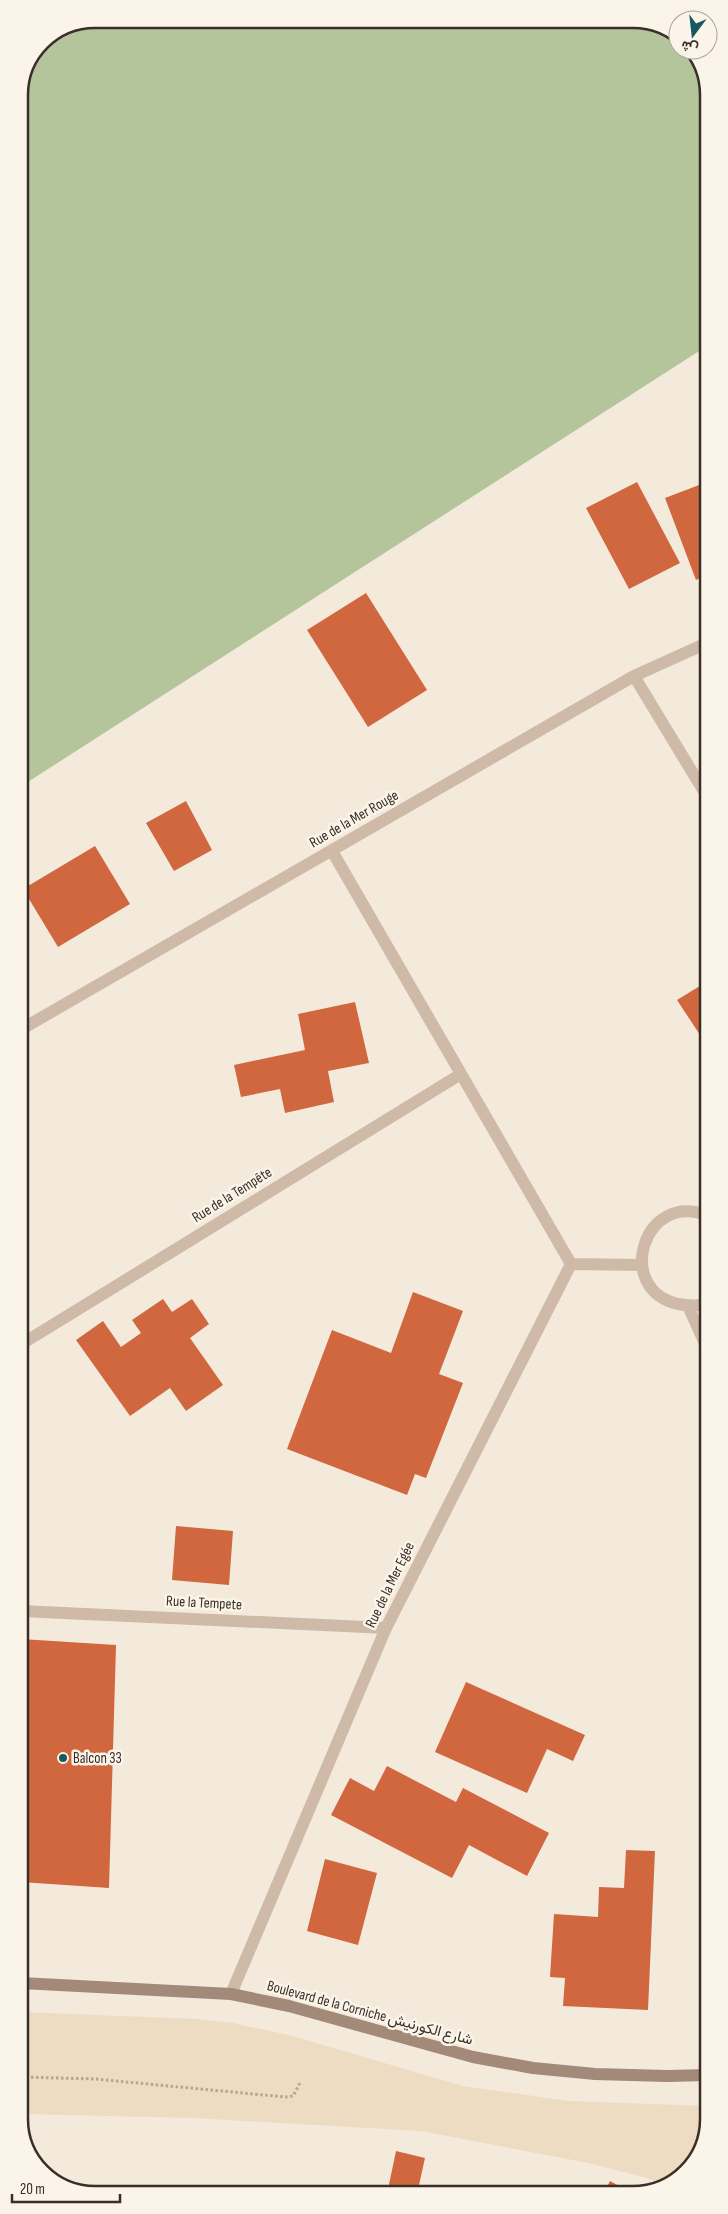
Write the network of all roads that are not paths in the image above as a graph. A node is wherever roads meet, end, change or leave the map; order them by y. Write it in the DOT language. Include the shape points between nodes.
graph roads {
  1 [pos="700,645"];
  2 [pos="634,676"];
  3 [pos="700,785"];
  4 [pos="332,851"];
  5 [pos="28,1025"];
  6 [pos="461,1074"];
  7 [pos="700,1213"];
  8 [pos="571,1264"];
  9 [pos="642,1266"];
  10 [pos="700,1304"];
  11 [pos="688,1306"];
  12 [pos="700,1332"];
  13 [pos="28,1340"];
  14 [pos="28,1611"];
  15 [pos="386,1628"];
  16 [pos="28,1982"];
  17 [pos="231,1994"];
  18 [pos="700,2075"];
  1 -- 2 [label="street, Rue de la Mer Rouge"];
  2 -- 3 [label="street"];
  2 -- 4 [label="street, Rue de la Mer Rouge"];
  4 -- 5 [label="street, Rue de la Mer Rouge"];
  4 -- 6 [label="street"];
  6 -- 8 [label="street"];
  6 -- 13 [label="street, Rue de la Tempête"];
  7 -- 9 [label="street" via="674,1213 659,1221 648,1234 642,1249"];
  8 -- 9 [label="street"];
  8 -- 15 [label="street, Rue de la Mer Egée"];
  9 -- 11 [label="street" via="647,1281 657,1294 672,1303"];
  10 -- 11 [label="street"];
  11 -- 12 [label="street"];
  14 -- 15 [label="street, Rue la Tempete"];
  15 -- 17 [label="street, Rue de la Mer Egée"];
  16 -- 17 [label="main road, Boulevard de la Corniche شارع الكورنيش"];
  17 -- 18 [label="main road, Boulevard de la Corniche شارع الكورنيش" via="289,2006 473,2057 533,2068 613,2074"];
}
